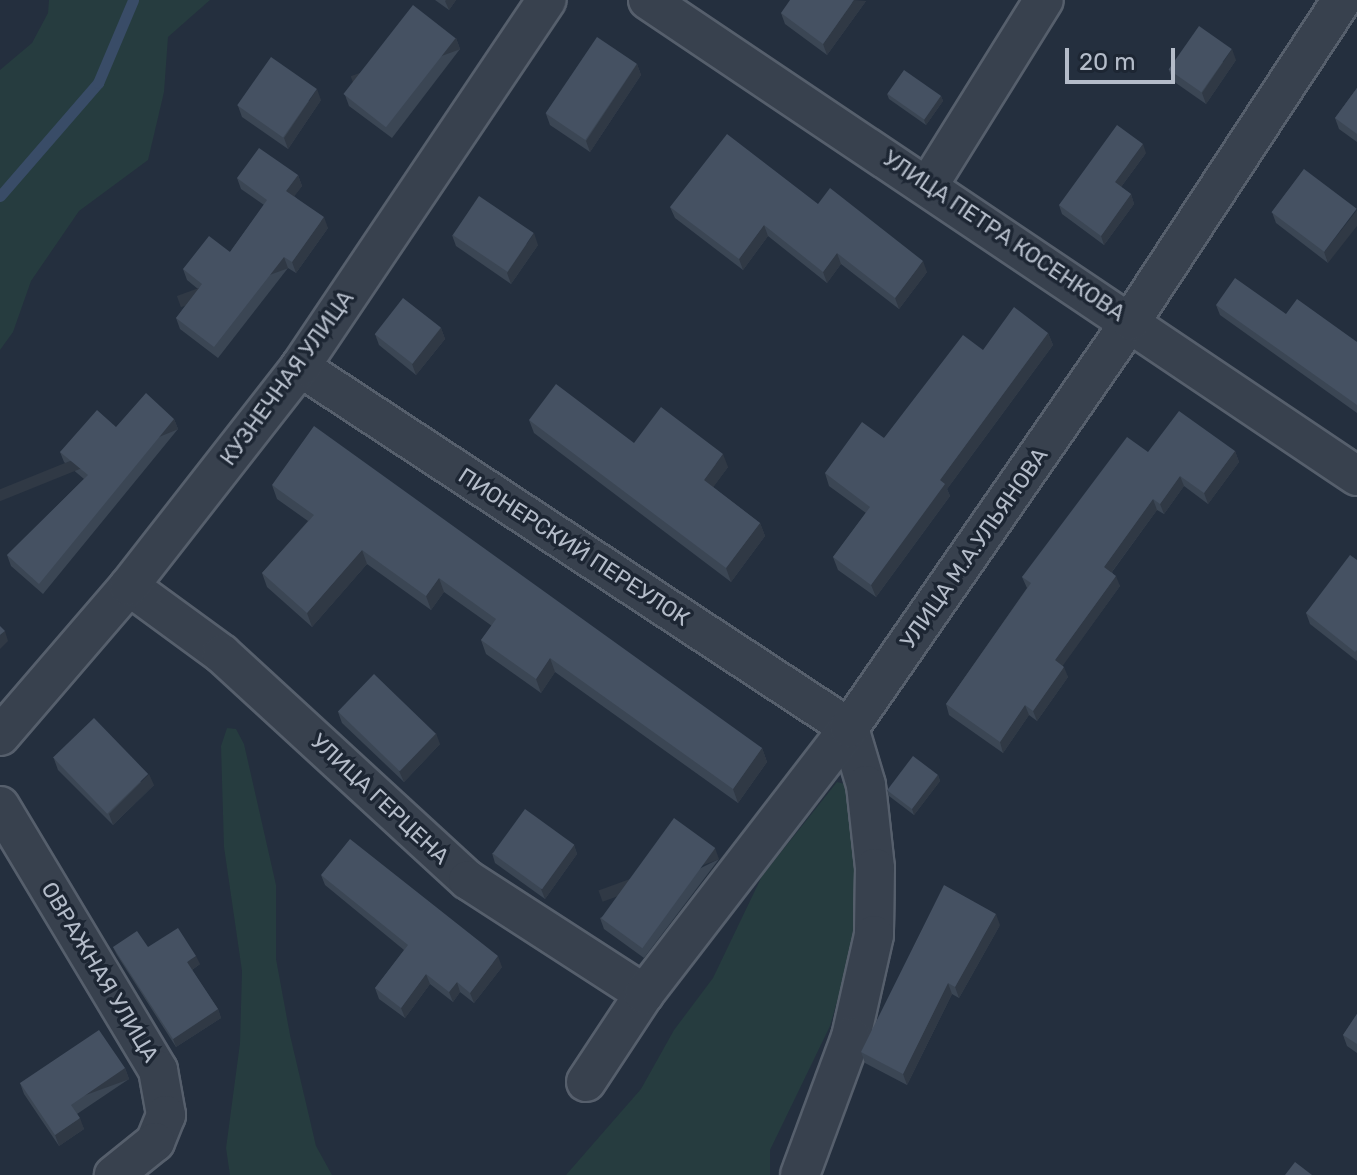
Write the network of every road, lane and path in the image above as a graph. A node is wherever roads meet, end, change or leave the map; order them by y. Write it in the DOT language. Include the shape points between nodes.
graph roads {
  1 [pos="547,0"];
  2 [pos="648,0"];
  3 [pos="1044,0"];
  4 [pos="1342,0"];
  5 [pos="928,186"];
  6 [pos="1131,321"];
  7 [pos="300,367"];
  8 [pos="1357,476"];
  9 [pos="129,586"];
  10 [pos="849,728"];
  11 [pos="0,736"];
  12 [pos="0,806"];
  13 [pos="644,994"];
  14 [pos="586,1082"];
  15 [pos="122,1172"];
  16 [pos="800,1175"];
  1 -- 7 [label="street, КУЗНЕЧНАЯ УЛИЦА"];
  2 -- 5 [label="street, УЛИЦА ПЕТРА КОСЕНКОВА"];
  3 -- 5 [label="street"];
  4 -- 6 [label="street, УЛИЦА М.А.УЛЬЯНОВА"];
  5 -- 6 [label="street, УЛИЦА ПЕТРА КОСЕНКОВА"];
  6 -- 8 [label="street, УЛИЦА ПЕТРА КОСЕНКОВА"];
  6 -- 10 [label="street, УЛИЦА М.А.УЛЬЯНОВА"];
  7 -- 9 [label="street, КУЗНЕЧНАЯ УЛИЦА"];
  7 -- 10 [label="street, ПИОНЕРСКИЙ ПЕРЕУЛОК"];
  9 -- 11 [label="street, КУЗНЕЧНАЯ УЛИЦА"];
  9 -- 13 [label="street, УЛИЦА ГЕРЦЕНА" via="222,654 468,880"];
  10 -- 13 [label="street, УЛИЦА М.А.УЛЬЯНОВА"];
  10 -- 16 [label="street" via="866,785 875,868 874,935 851,1037"];
  12 -- 15 [label="street, ОВРАЖНАЯ УЛИЦА" via="158,1070 166,1115 155,1142"];
  13 -- 14 [label="street, УЛИЦА М.А.УЛЬЯНОВА"];
}
